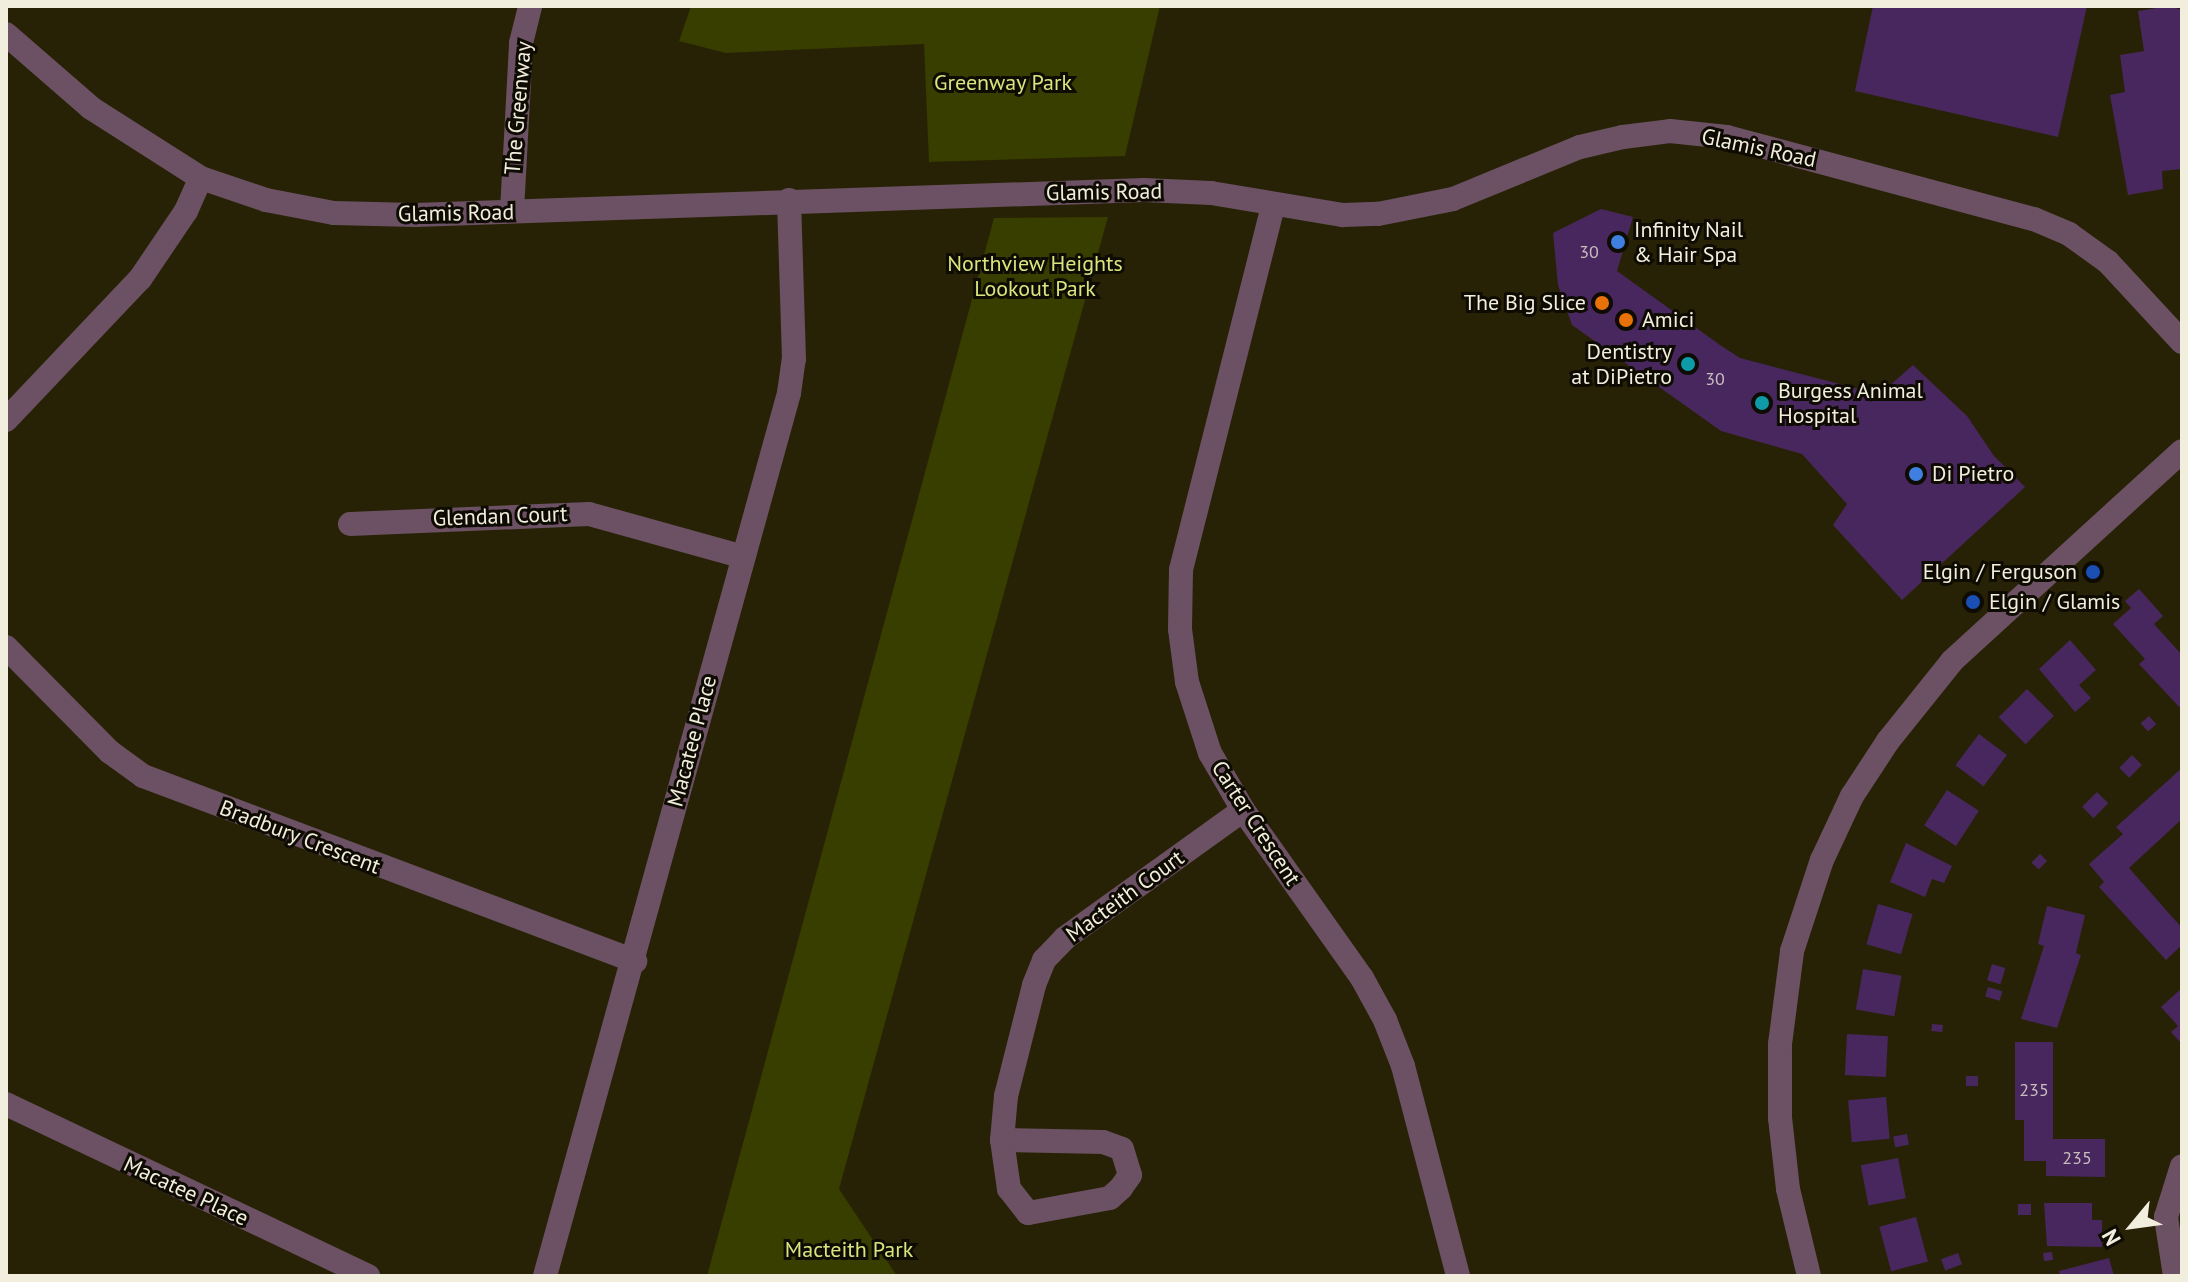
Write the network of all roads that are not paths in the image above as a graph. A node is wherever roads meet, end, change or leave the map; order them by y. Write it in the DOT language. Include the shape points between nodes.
graph roads {
  1 [pos="530,6"];
  2 [pos="6,34"];
  3 [pos="201,178"];
  4 [pos="789,200"];
  5 [pos="1273,206"];
  6 [pos="512,211"];
  7 [pos="2182,342"];
  8 [pos="6,420"];
  9 [pos="2182,451"];
  10 [pos="350,524"];
  11 [pos="740,556"];
  12 [pos="6,647"];
  13 [pos="1243,810"];
  14 [pos="635,961"];
  15 [pos="6,1104"];
  16 [pos="1002,1140"];
  17 [pos="2182,1166"];
  18 [pos="368,1276"];
  19 [pos="545,1276"];
  20 [pos="1458,1276"];
  21 [pos="1809,1276"];
  22 [pos="2175,1276"];
  1 -- 6 [label="street, The Greenway" via="521,43"];
  2 -- 3 [label="street, Glamis Road" via="91,108"];
  3 -- 6 [label="street, Glamis Road" via="266,200 334,213"];
  3 -- 8 [label="street" via="186,211 140,279"];
  4 -- 5 [label="street, Glamis Road" via="1144,190 1211,193"];
  4 -- 6 [label="street, Glamis Road"];
  4 -- 11 [label="street, Macatee Place" via="794,359 789,393"];
  5 -- 7 [label="street, Glamis Road" via="1343,215 1415,209 1453,199 1580,147 1623,137 1670,131 1727,137 2020,215 2069,234 2108,262"];
  5 -- 13 [label="street, Carter Crescent" via="1181,570 1180,629 1187,682 1210,753"];
  9 -- 21 [label="street" via="1952,661 1852,796 1822,860 1792,951 1780,1044 1780,1118 1788,1189"];
  10 -- 11 [label="street, Glendan Court" via="589,514"];
  11 -- 14 [label="street, Macatee Place"];
  12 -- 14 [label="street, Bradbury Crescent" via="110,752 143,776"];
  13 -- 16 [label="street, Macteith Court" via="1065,938 1044,960 1023,1021"];
  13 -- 20 [label="street, Carter Crescent" via="1362,978 1385,1020 1403,1066"];
  14 -- 19 [label="street, Macatee Place"];
  15 -- 18 [label="street, Macatee Place"];
  16 -- 16 [label="street, Macteith Court" via="1103,1142 1122,1149 1130,1175 1110,1198 1028,1213 1009,1189"];
  17 -- 22 [label="street" via="2166,1217"];
}
